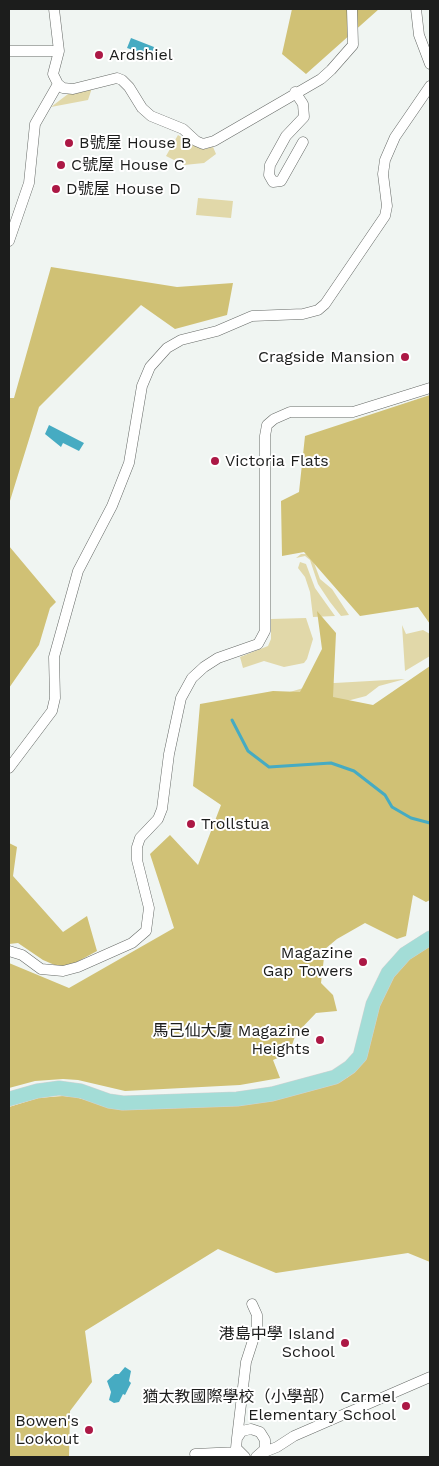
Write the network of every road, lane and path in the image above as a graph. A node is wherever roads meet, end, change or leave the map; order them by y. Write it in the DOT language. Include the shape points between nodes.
graph roads {
  1 [pos="54,9"];
  2 [pos="352,9"];
  3 [pos="416,9"];
  4 [pos="9,51"];
  5 [pos="59,51"];
  6 [pos="430,64"];
  7 [pos="58,84"];
  8 [pos="430,86"];
  9 [pos="296,92"];
  10 [pos="303,142"];
  11 [pos="9,241"];
  12 [pos="430,388"];
  13 [pos="9,768"];
  14 [pos="430,938"];
  15 [pos="9,951"];
  16 [pos="9,1099"];
  17 [pos="252,1304"];
  18 [pos="430,1377"];
  19 [pos="240,1400"];
  20 [pos="256,1430"];
  21 [pos="294,1436"];
  22 [pos="237,1438"];
  23 [pos="195,1454"];
  24 [pos="242,1455"];
  25 [pos="259,1455"];
  1 -- 5 [label="street"];
  2 -- 9 [label="street" via="354,41 351,49 320,79"];
  3 -- 6 [label="street" via="418,30"];
  4 -- 5 [label="street"];
  5 -- 7 [label="street" via="53,74"];
  7 -- 9 [label="street" via="73,89 117,78 122,80 151,116 183,129 203,144 214,141"];
  7 -- 11 [label="street" via="35,124 28,183"];
  8 -- 13 [label="street" via="396,137 385,160 383,174 388,206 385,216 325,304 318,310 302,314 252,316 216,331 181,340 167,348 150,367 142,386 129,463 112,506 82,561 53,661 55,698 52,711"];
  9 -- 10 [label="street" via="303,104 304,117 286,136 270,165 268,175 274,182 281,181"];
  12 -- 15 [label="street" via="353,412 290,412 267,425 265,631 258,644 218,658 204,667 192,678 181,698 161,814 136,847 149,908 146,931 129,944 64,972 42,969 22,955"];
  14 -- 16 [label="main road" via="405,954 388,973 373,1004 360,1056 350,1068 335,1077 237,1100 123,1103 108,1101 82,1090 59,1088 37,1090"];
  17 -- 19 [label="street" via="257,1315 257,1328 246,1362"];
  18 -- 21 [label="street"];
  19 -- 20 [label="street" via="242,1415"];
  19 -- 22 [label="street"];
  20 -- 21 [label="street" via="282,1438"];
  20 -- 22 [label="street" via="242,1431"];
  20 -- 25 [label="street" via="265,1440"];
  21 -- 25 [label="street"];
  22 -- 24 [label="street"];
  23 -- 24 [label="street"];
}
